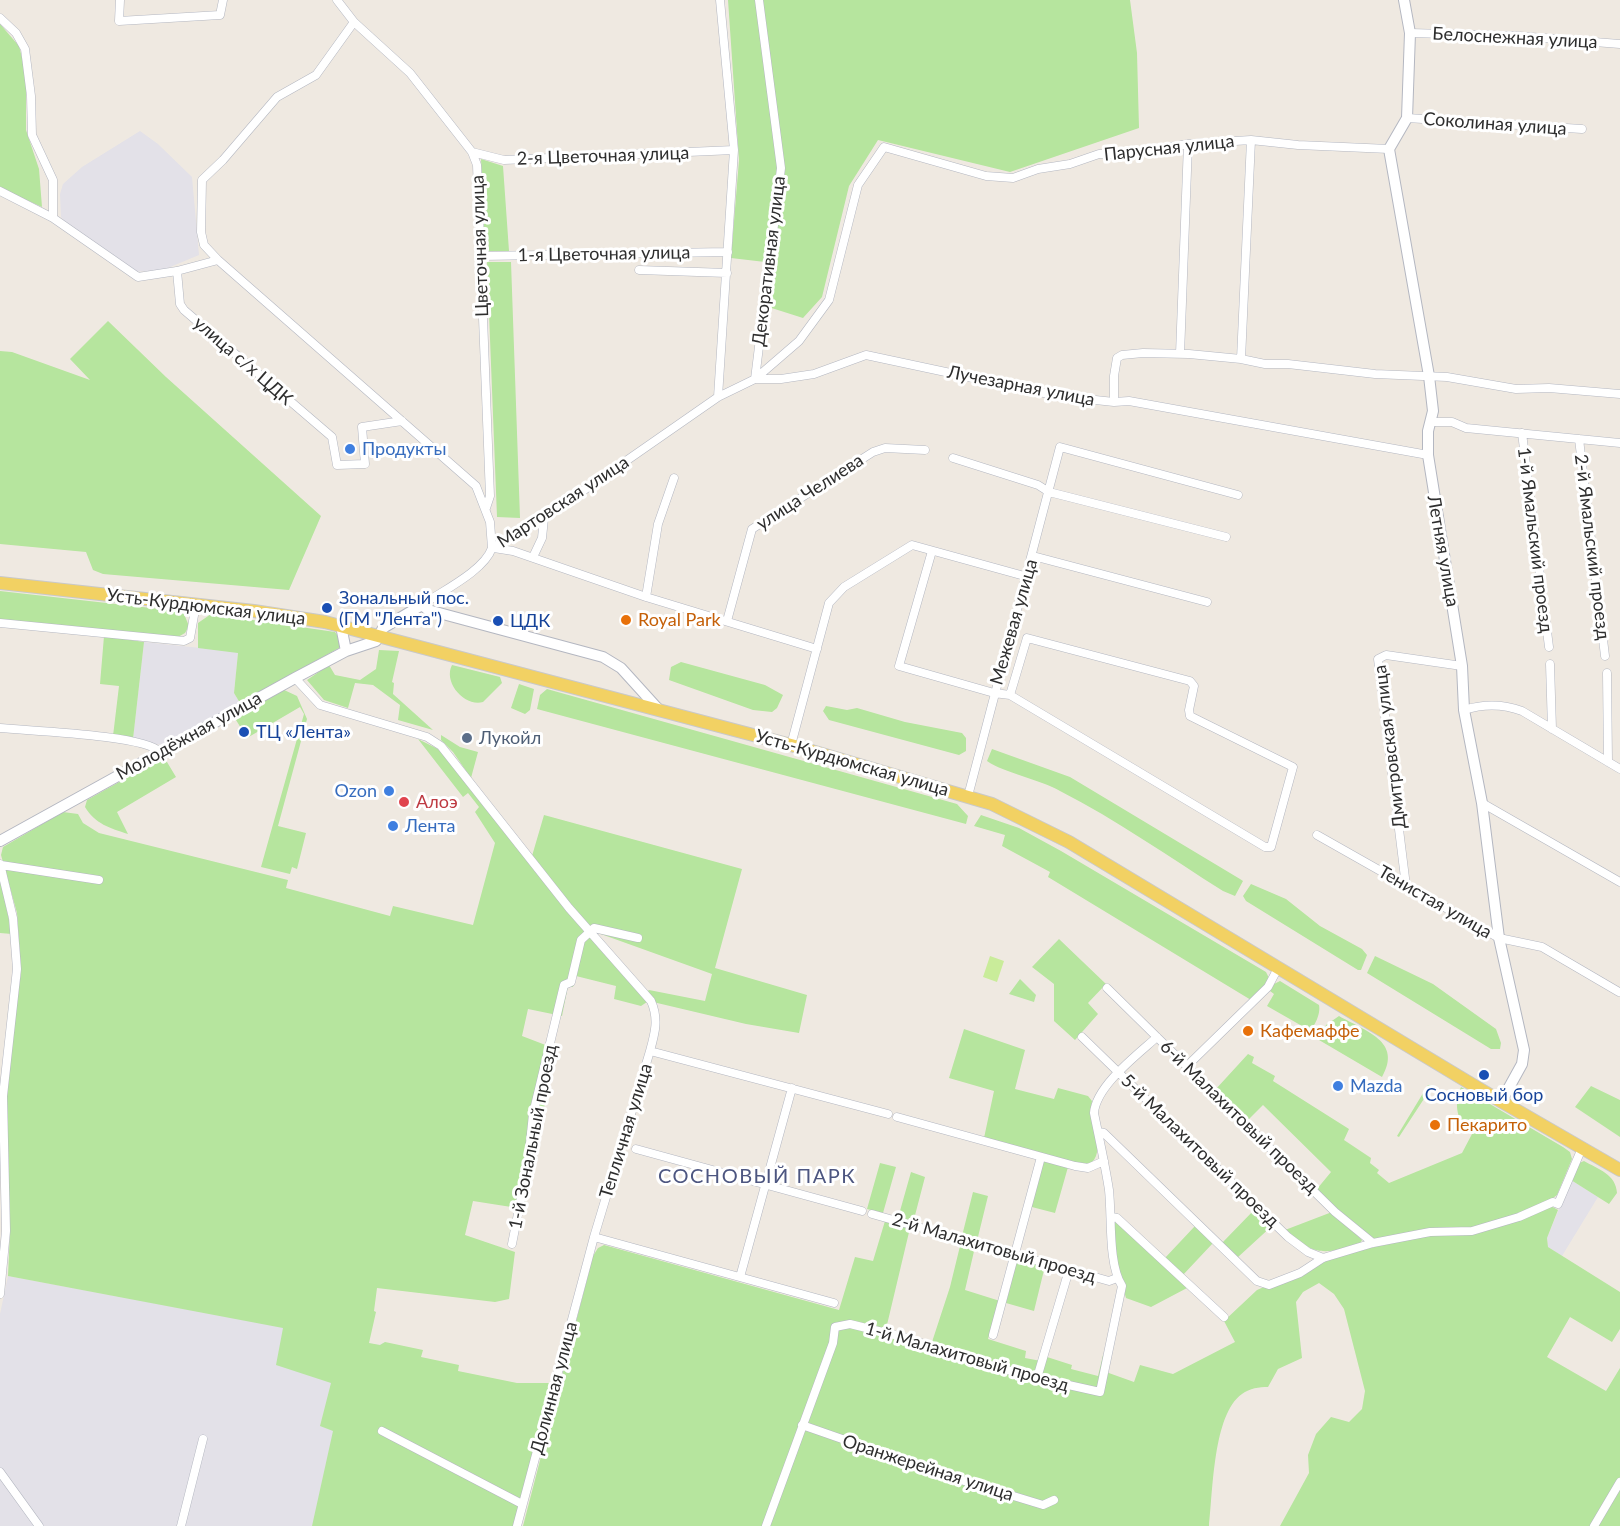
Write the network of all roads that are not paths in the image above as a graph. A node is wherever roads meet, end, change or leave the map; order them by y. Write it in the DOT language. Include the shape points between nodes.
graph roads {
  1 [pos="120,0"];
  2 [pos="223,0"];
  3 [pos="337,0"];
  4 [pos="720,0"];
  5 [pos="759,0"];
  6 [pos="1404,0"];
  7 [pos="0,18"];
  8 [pos="354,22"];
  9 [pos="1410,33"];
  10 [pos="1620,44"];
  11 [pos="1407,118"];
  12 [pos="1582,129"];
  13 [pos="1251,140"];
  14 [pos="1188,144"];
  15 [pos="1389,149"];
  16 [pos="734,150"];
  17 [pos="472,152"];
  18 [pos="0,191"];
  19 [pos="53,218"];
  20 [pos="728,252"];
  21 [pos="481,256"];
  22 [pos="218,260"];
  23 [pos="639,270"];
  24 [pos="177,271"];
  25 [pos="727,273"];
  26 [pos="1180,354"];
  27 [pos="1241,359"];
  28 [pos="1429,376"];
  29 [pos="755,379"];
  30 [pos="1620,394"];
  31 [pos="718,397"];
  32 [pos="1114,402"];
  33 [pos="402,421"];
  34 [pos="1431,422"];
  35 [pos="1522,433"];
  36 [pos="1579,439"];
  37 [pos="1620,443"];
  38 [pos="925,450"];
  39 [pos="1428,455"];
  40 [pos="953,458"];
  41 [pos="674,478"];
  42 [pos="1048,492"];
  43 [pos="1238,495"];
  44 [pos="486,510"];
  45 [pos="544,518"];
  46 [pos="1226,537"];
  47 [pos="492,548"];
  48 [pos="932,551"];
  49 [pos="1033,556"];
  50 [pos="533,557"];
  51 [pos="1028,577"];
  52 [pos="0,583"];
  53 [pos="645,597"];
  54 [pos="1207,602"];
  55 [pos="196,604"];
  56 [pos="422,605"];
  57 [pos="727,621"];
  58 [pos="0,623"];
  59 [pos="341,626"];
  60 [pos="1011,633"];
  61 [pos="380,636"];
  62 [pos="1027,638"];
  63 [pos="1549,647"];
  64 [pos="817,649"];
  65 [pos="346,651"];
  66 [pos="1605,656"];
  67 [pos="1550,664"];
  68 [pos="1462,666"];
  69 [pos="1607,673"];
  70 [pos="295,678"];
  71 [pos="994,693"];
  72 [pos="1010,695"];
  73 [pos="1464,710"];
  74 [pos="660,711"];
  75 [pos="0,728"];
  76 [pos="1552,729"];
  77 [pos="791,745"];
  78 [pos="160,752"];
  79 [pos="1608,762"];
  80 [pos="1620,769"];
  81 [pos="968,796"];
  82 [pos="1482,803"];
  83 [pos="1317,835"];
  84 [pos="0,841"];
  85 [pos="0,864"];
  86 [pos="99,880"];
  87 [pos="1620,882"];
  88 [pos="1406,886"];
  89 [pos="590,932"];
  90 [pos="638,938"];
  91 [pos="1498,938"];
  92 [pos="1278,968"];
  93 [pos="1107,988"];
  94 [pos="1619,992"];
  95 [pos="1082,1037"];
  96 [pos="1157,1037"];
  97 [pos="650,1051"];
  98 [pos="1187,1066"];
  99 [pos="1120,1072"];
  100 [pos="792,1088"];
  101 [pos="1501,1102"];
  102 [pos="888,1114"];
  103 [pos="897,1117"];
  104 [pos="1099,1132"];
  105 [pos="1,1141"];
  106 [pos="1582,1148"];
  107 [pos="636,1149"];
  108 [pos="1041,1157"];
  109 [pos="1104,1161"];
  110 [pos="1620,1170"];
  111 [pos="765,1185"];
  112 [pos="862,1211"];
  113 [pos="872,1214"];
  114 [pos="1112,1217"];
  115 [pos="594,1237"];
  116 [pos="1373,1243"];
  117 [pos="512,1244"];
  118 [pos="591,1251"];
  119 [pos="1014,1254"];
  120 [pos="1323,1258"];
  121 [pos="1069,1270"];
  122 [pos="740,1277"];
  123 [pos="1117,1278"];
  124 [pos="0,1294"];
  125 [pos="834,1303"];
  126 [pos="1224,1317"];
  127 [pos="993,1335"];
  128 [pos="1037,1378"];
  129 [pos="802,1425"];
  130 [pos="382,1431"];
  131 [pos="203,1439"];
  132 [pos="0,1472"];
  133 [pos="1620,1482"];
  134 [pos="1054,1500"];
  135 [pos="522,1504"];
  136 [pos="518,1525"];
  137 [pos="39,1526"];
  138 [pos="181,1526"];
  139 [pos="766,1526"];
  140 [pos="1594,1526"];
  1 -- 2 [label="street" via="119,21 220,15"];
  3 -- 8 [label="street, Цветочная улица"];
  4 -- 16 [label="street"];
  5 -- 29 [label="street, Декоративная улица" via="781,168"];
  6 -- 9 [label="street"];
  7 -- 19 [label="street" via="16,33 25,49 32,135 53,180"];
  8 -- 17 [label="street, Цветочная улица" via="410,74"];
  8 -- 22 [label="street" via="316,75 277,97 202,180 201,232 204,245"];
  9 -- 10 [label="street, Белоснежная улица"];
  9 -- 11 [label="street"];
  11 -- 12 [label="street, Соколиная улица"];
  11 -- 15 [label="street"];
  13 -- 14 [label="street, Парусная улица"];
  13 -- 15 [label="street, Парусная улица"];
  13 -- 27 [label="street"];
  14 -- 26 [label="street"];
  14 -- 29 [label="street, Парусная улица" via="1127,154 1099,154 1013,178 986,176 884,147 858,185 829,300 798,341"];
  15 -- 28 [label="street, Летняя улица"];
  16 -- 17 [label="street, 2-я Цветочная улица" via="504,160"];
  16 -- 20 [label="street"];
  17 -- 21 [label="street, Цветочная улица" via="477,165"];
  18 -- 19 [label="street"];
  19 -- 24 [label="street" via="132,275"];
  20 -- 21 [label="street, 1-я Цветочная улица"];
  20 -- 25 [label="street"];
  21 -- 44 [label="street, Цветочная улица" via="489,496"];
  22 -- 24 [label="street"];
  22 -- 33 [label="street"];
  23 -- 25 [label="street"];
  24 -- 33 [label="street, улица с/х ЦДК" via="184,310 332,437 337,465 365,464 362,427"];
  25 -- 31 [label="street"];
  26 -- 27 [label="street, Лучезарная улица"];
  26 -- 32 [label="street, Лучезарная улица" via="1143,353 1118,358"];
  27 -- 28 [label="street, Лучезарная улица"];
  28 -- 30 [label="street, Лучезарная улица" via="1516,389"];
  28 -- 34 [label="street, Летняя улица"];
  29 -- 31 [label="street, Мартовская улица"];
  29 -- 32 [label="street, Лучезарная улица" via="781,380 814,374 866,355 1058,396"];
  31 -- 45 [label="street, Мартовская улица"];
  32 -- 39 [label="street" via="1129,401"];
  33 -- 44 [label="street" via="476,486"];
  34 -- 35 [label="street"];
  34 -- 39 [label="street, Летняя улица"];
  35 -- 36 [label="street"];
  35 -- 63 [label="street, 1-й Ямальский проезд"];
  36 -- 37 [label="street"];
  36 -- 66 [label="street, 2-й Ямальский проезд"];
  38 -- 57 [label="street, улица Челиева" via="885,448 873,452 752,529"];
  39 -- 68 [label="street, Летняя улица"];
  40 -- 42 [label="street" via="1038,485"];
  41 -- 53 [label="street" via="658,524"];
  42 -- 43 [label="street, Межевая улица" via="1060,447"];
  42 -- 46 [label="street"];
  42 -- 49 [label="street, Межевая улица"];
  44 -- 47 [label="street"];
  45 -- 47 [label="street, Мартовская улица"];
  45 -- 50 [label="street" via="542,538"];
  47 -- 50 [label="street"];
  47 -- 56 [label="street, Мартовская улица" via="475,569"];
  48 -- 51 [label="street"];
  48 -- 64 [label="street" via="912,545 844,587 829,603"];
  48 -- 71 [label="street" via="899,666"];
  49 -- 51 [label="street, Межевая улица"];
  49 -- 54 [label="street"];
  50 -- 53 [label="street"];
  51 -- 60 [label="street, Межевая улица"];
  52 -- 55 [label="main road, Усть-Курдюмская улица"];
  53 -- 57 [label="street"];
  55 -- 58 [label="street" via="190,638 184,642"];
  55 -- 59 [label="main road, Усть-Курдюмская улица"];
  56 -- 61 [label="street, Мартовская улица" via="383,628"];
  56 -- 74 [label="street" via="428,610 614,662"];
  57 -- 64 [label="street"];
  59 -- 61 [label="main road, Усть-Курдюмская улица"];
  59 -- 65 [label="street"];
  60 -- 62 [label="street"];
  60 -- 71 [label="street, Межевая улица"];
  61 -- 65 [label="street, Молодёжная улица"];
  61 -- 74 [label="main road, Усть-Курдюмская улица"];
  62 -- 72 [label="street"];
  62 -- 72 [label="street" via="1190,681 1194,686 1190,716 1293,766 1272,846 1265,847"];
  64 -- 77 [label="street"];
  65 -- 70 [label="street, Молодёжная улица"];
  67 -- 76 [label="street"];
  68 -- 73 [label="street, Летняя улица"];
  68 -- 88 [label="street, Дмитровская улица" via="1386,655 1378,659"];
  69 -- 79 [label="street"];
  70 -- 78 [label="street, Молодёжная улица"];
  70 -- 89 [label="street" via="320,705 434,741 453,758"];
  71 -- 72 [label="street"];
  71 -- 81 [label="street, Межевая улица"];
  73 -- 76 [label="street" via="1508,706"];
  73 -- 82 [label="street, Летняя улица"];
  74 -- 77 [label="main road, Усть-Курдюмская улица"];
  75 -- 78 [label="street" via="118,739 146,744"];
  76 -- 79 [label="street"];
  77 -- 81 [label="main road, Усть-Курдюмская улица"];
  78 -- 84 [label="street, Молодёжная улица"];
  79 -- 80 [label="street"];
  81 -- 92 [label="main road, Усть-Курдюмская улица" via="1024,818 1069,842"];
  82 -- 87 [label="street"];
  82 -- 91 [label="street, Летняя улица"];
  83 -- 88 [label="street, Тенистая улица"];
  85 -- 86 [label="street"];
  85 -- 105 [label="street" via="13,918 17,969"];
  88 -- 91 [label="street, Тенистая улица"];
  89 -- 90 [label="street" via="594,928"];
  89 -- 97 [label="street, Тепличная улица" via="651,1002 656,1026"];
  89 -- 117 [label="street, 1-й Зональный проезд" via="581,940 571,982 564,985 533,1114"];
  91 -- 94 [label="street, Тенистая улица" via="1542,947"];
  91 -- 101 [label="street, Летняя улица" via="1524,1050 1522,1064"];
  92 -- 98 [label="street" via="1268,987"];
  92 -- 101 [label="main road, Усть-Курдюмская улица"];
  93 -- 96 [label="street, 6-й Малахитовый проезд"];
  95 -- 99 [label="street, 5-й Малахитовый проезд"];
  96 -- 98 [label="street, 6-й Малахитовый проезд"];
  96 -- 99 [label="street"];
  97 -- 100 [label="street"];
  97 -- 115 [label="street, Тепличная улица"];
  98 -- 116 [label="street, 6-й Малахитовый проезд" via="1335,1212"];
  99 -- 104 [label="street" via="1095,1103"];
  99 -- 120 [label="street, 5-й Малахитовый проезд" via="1288,1237"];
  100 -- 102 [label="street"];
  100 -- 111 [label="street"];
  101 -- 106 [label="main road, Усть-Курдюмская улица"];
  103 -- 108 [label="street"];
  104 -- 109 [label="street"];
  104 -- 120 [label="street" via="1257,1281 1269,1285 1300,1273"];
  105 -- 124 [label="street" via="6,1231"];
  106 -- 110 [label="main road, Усть-Курдюмская улица"];
  106 -- 116 [label="street" via="1558,1204 1553,1202 1472,1231 1430,1233"];
  107 -- 111 [label="street"];
  108 -- 109 [label="street" via="1088,1167"];
  108 -- 119 [label="street"];
  109 -- 114 [label="street"];
  111 -- 112 [label="street"];
  111 -- 122 [label="street"];
  113 -- 119 [label="street, 2-й Малахитовый проезд"];
  114 -- 123 [label="street"];
  114 -- 126 [label="street"];
  115 -- 118 [label="street, Тепличная улица"];
  115 -- 122 [label="street"];
  116 -- 120 [label="street"];
  118 -- 135 [label="street, Долинная улица"];
  119 -- 121 [label="street, 2-й Малахитовый проезд"];
  119 -- 127 [label="street"];
  121 -- 123 [label="street, 2-й Малахитовый проезд" via="1109,1281"];
  121 -- 128 [label="street"];
  122 -- 125 [label="street"];
  123 -- 128 [label="street, 1-й Малахитовый проезд" via="1122,1296 1100,1392"];
  128 -- 129 [label="street, 1-й Малахитовый проезд" via="850,1324 835,1327 833,1343"];
  129 -- 134 [label="street, Оранжерейная улица" via="1043,1505"];
  129 -- 139 [label="street"];
  130 -- 135 [label="street"];
  131 -- 138 [label="street"];
  132 -- 137 [label="street"];
  133 -- 140 [label="street"];
  135 -- 136 [label="street, Долинная улица"];
}
